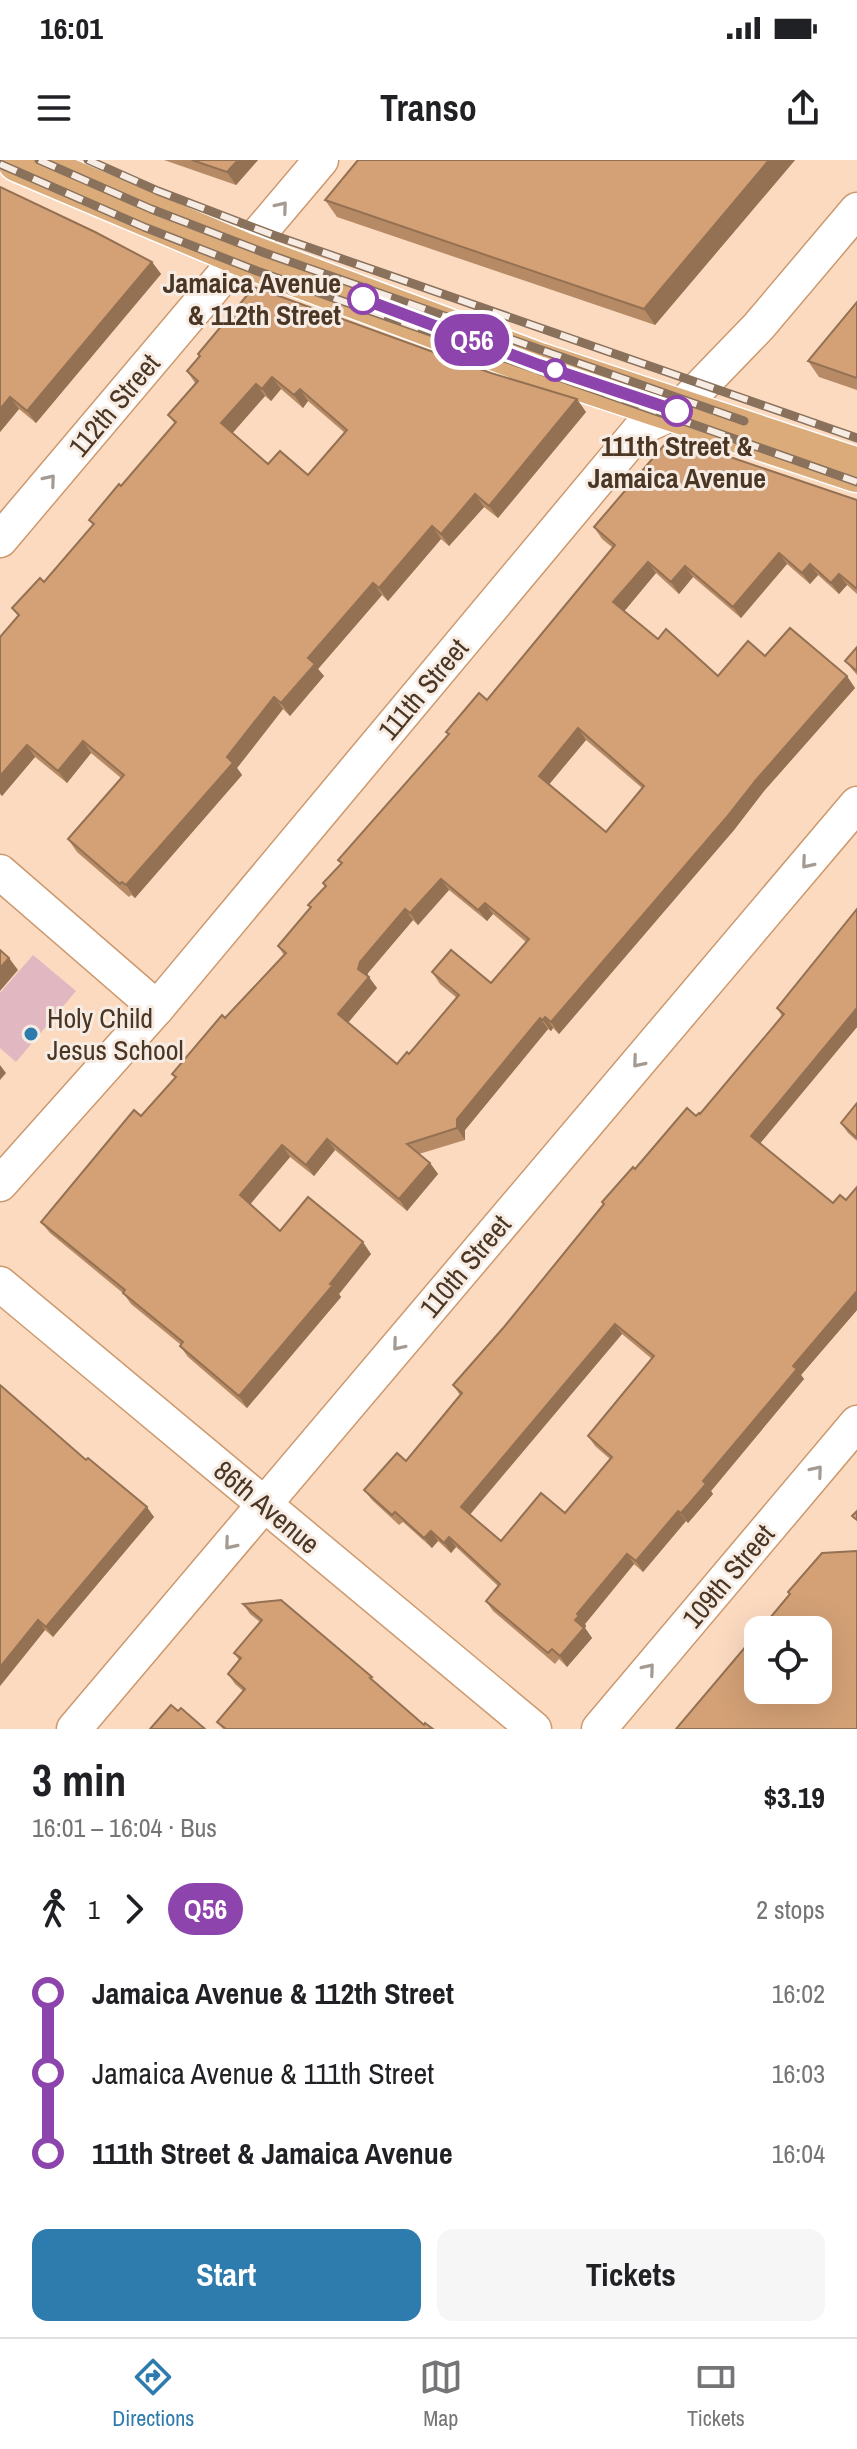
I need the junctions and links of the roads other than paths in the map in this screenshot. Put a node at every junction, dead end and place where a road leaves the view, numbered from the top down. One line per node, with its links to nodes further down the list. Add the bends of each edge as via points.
1 (19, 160): 4 (main road)
2 (321, 160): 4 (street, 112th Street, one-way to 2)
3 (857, 210): 5 (street, 111th Street, via 759,326)
4 (242, 254): 5 (main road); 7 (street, 112th Street, one-way to 4)
5 (677, 411): 6 (main road); 10 (street, 111th Street, via 642,427)
6 (857, 470)
7 (0, 540)
8 (857, 804): 14 (street, 110th Street, one-way to 14)
9 (0, 872): 10 (street)
10 (157, 1008): 11 (street, 111th Street)
11 (0, 1184)
12 (0, 1284): 14 (street, 86th Avenue)
13 (857, 1423): 17 (street, 109th Street, one-way to 13)
14 (263, 1504): 15 (street, 110th Street, one-way to 15); 16 (street, 86th Avenue)
15 (74, 1729)
16 (534, 1729)
17 (599, 1729)

